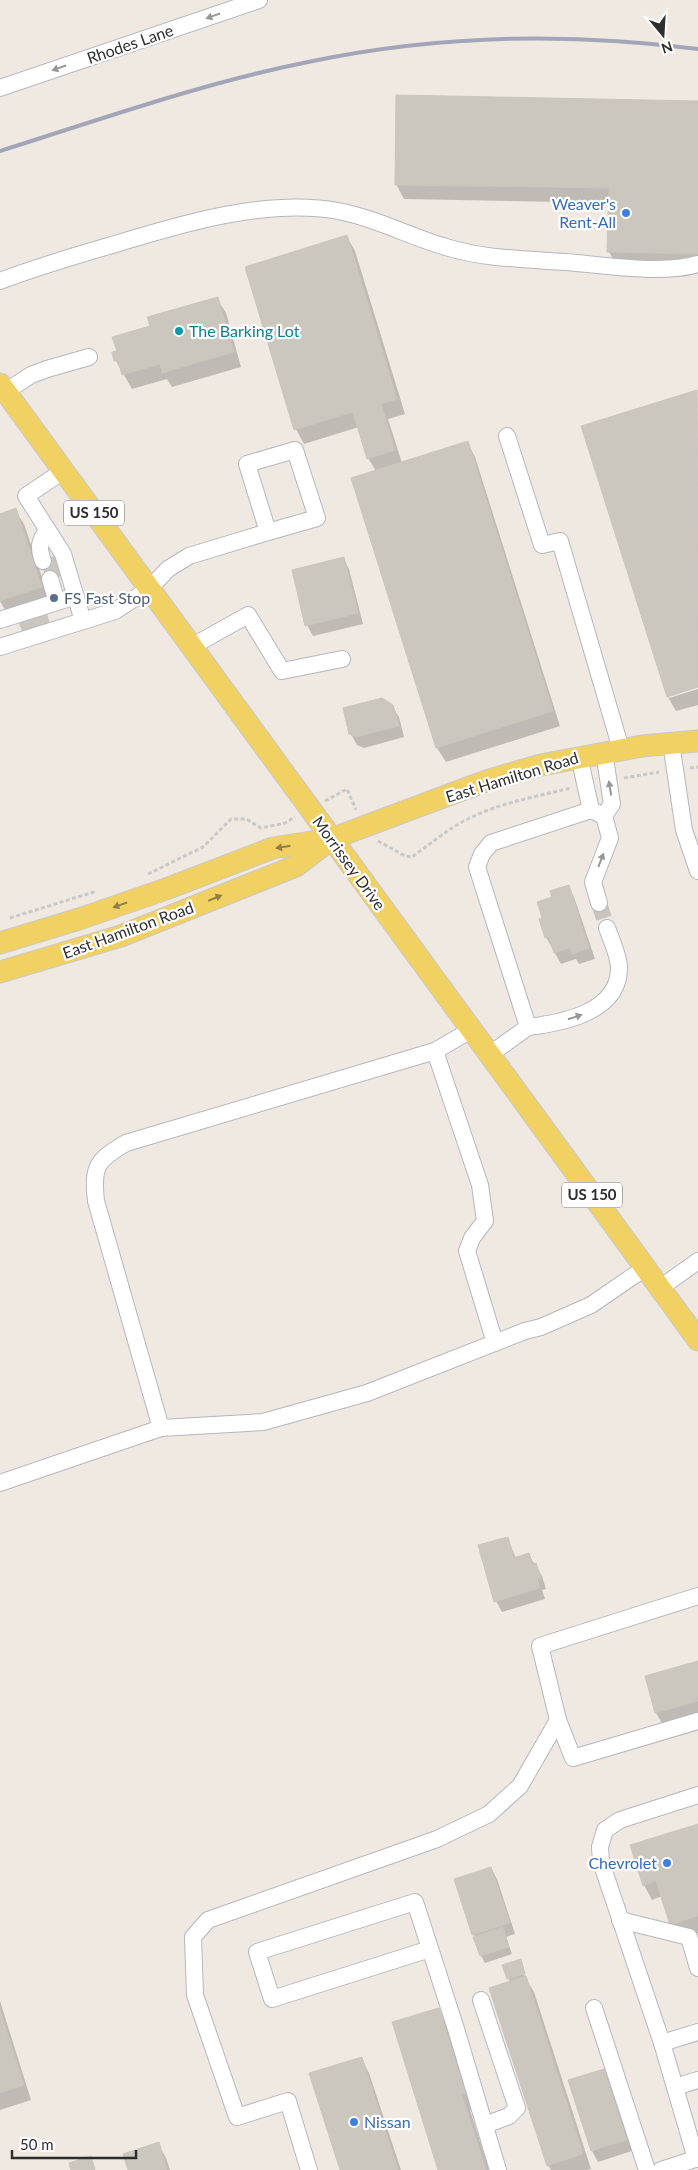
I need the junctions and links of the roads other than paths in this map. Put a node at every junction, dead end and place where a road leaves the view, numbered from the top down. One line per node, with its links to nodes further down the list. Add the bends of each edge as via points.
1 (259, 0): 2 (street, Rhodes Lane, one-way to 2)
2 (0, 88)
3 (698, 264): 4 (street, via 663,268 481,255 446,248 367,218 338,211 267,209 162,230 32,268)
4 (0, 281)
5 (89, 357): 6 (street, via 39,372)
6 (3, 388): 8 (main road, Morrissey Drive / US 150)
7 (507, 436): 23 (street, via 542,546 560,541)
8 (63, 471): 9 (street, via 26,496); 13 (main road, Morrissey Drive / US 150)
9 (48, 530): 11 (street, via 40,540); 14 (street, via 63,554)
10 (268, 532): 10 (street, via 317,518 295,450 247,464); 13 (street, via 189,556 168,569)
11 (43, 561)
12 (50, 579): 15 (street)
13 (149, 589): 17 (street, via 115,611); 19 (main road, Morrissey Drive / US 150)
14 (76, 596): 15 (street); 17 (street)
15 (57, 602): 16 (street)
16 (0, 621): 18 (street)
17 (83, 621): 18 (street)
18 (4, 646)
19 (191, 647): 20 (street, via 248,614 282,671); 26 (main road, Morrissey Drive / US 150)
20 (342, 659)
21 (698, 741): 22 (main road, East Hamilton Road)
22 (672, 743): 23 (main road, East Hamilton Road); 27 (street, via 684,830)
23 (612, 750): 24 (main road, East Hamilton Road); 25 (street, one-way to 23, via 612,804)
24 (579, 756): 25 (street); 26 (main road, East Hamilton Road, via 486,781)
25 (598, 813): 28 (street, one-way to 25, via 593,882 610,838); 32 (street, via 491,843 477,867)
26 (331, 839): 30 (main road, East Hamilton Road, one-way to 30, via 272,848 166,890); 31 (main road, East Hamilton Road, one-way to 26, via 121,936 277,874 296,866); 33 (main road, Morrissey Drive / US 150)
27 (698, 871)
28 (599, 903)
29 (607, 928): 32 (street, one-way to 29, via 554,1024 590,1013 613,991 619,968)
30 (0, 943)
31 (0, 972)
32 (528, 1027): 35 (street)
33 (471, 1030): 34 (street); 35 (main road, Morrissey Drive / US 150)
34 (435, 1051): 40 (street, via 480,1184 485,1221 467,1251); 41 (street, via 126,1143 103,1157 94,1185 96,1201)
35 (490, 1055): 37 (main road, Morrissey Drive / US 150)
36 (698, 1261): 38 (street)
37 (645, 1268): 38 (main road, Morrissey Drive / US 150); 40 (street, via 591,1305)
38 (660, 1288): 39 (main road, Morrissey Drive / US 150)
39 (698, 1340)
40 (495, 1343): 41 (street, via 367,1393 263,1422)
41 (161, 1428): 42 (street)
42 (0, 1483)
43 (698, 1596): 44 (street, via 540,1646)
44 (558, 1720): 45 (street, via 573,1758); 59 (street, via 520,1786 489,1814 437,1839 208,1920 193,1937 195,1995 237,2117 288,2101)
45 (698, 1722)
46 (698, 1795): 47 (street, via 620,1820 605,1830 600,1847 601,1862)
47 (620, 1920): 49 (street, via 689,1937); 53 (street)
48 (430, 1949): 48 (street, via 415,1902 257,1952 272,1999); 57 (street)
49 (698, 1968)
50 (481, 2000): 57 (street, via 516,2108 509,2116)
51 (594, 2008): 61 (street)
52 (698, 2032): 53 (street)
53 (662, 2043): 55 (street)
54 (698, 2080): 55 (street)
55 (675, 2087): 56 (street)
56 (692, 2119): 58 (street)
57 (485, 2125): 60 (street)
58 (697, 2159): 62 (street)
59 (309, 2170)
60 (498, 2170)
61 (647, 2170)
62 (661, 2170)

